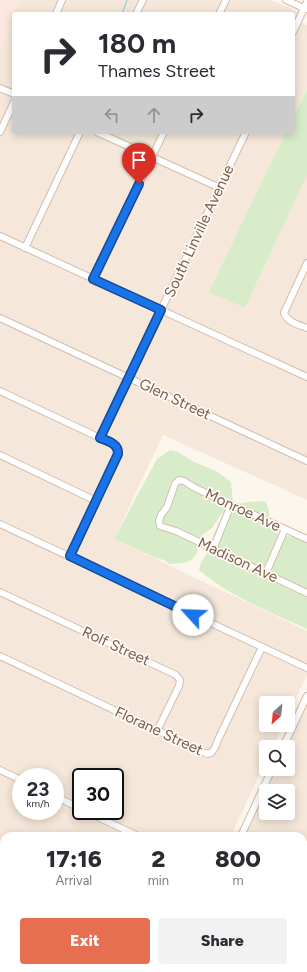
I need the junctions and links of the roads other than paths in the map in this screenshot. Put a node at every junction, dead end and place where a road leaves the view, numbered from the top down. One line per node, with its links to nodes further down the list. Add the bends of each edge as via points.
1 (62, 0): 6 (street)
2 (142, 0): 7 (street)
3 (226, 0): 8 (street)
4 (286, 0): 5 (street)
5 (306, 7): 9 (street)
6 (57, 12)
7 (137, 12)
8 (220, 12)
9 (295, 28)
10 (0, 88): 11 (street)
11 (12, 93)
12 (12, 106): 13 (street)
13 (0, 132)
14 (79, 134): 21 (street)
15 (101, 134): 18 (street)
16 (163, 134): 18 (street)
17 (245, 134): 19 (street, South Linville Avenue)
18 (152, 157): 19 (street); 23 (street)
19 (220, 188): 24 (street, South Linville Avenue)
20 (0, 236): 21 (street)
21 (25, 248): 23 (street)
22 (307, 263): 26 (street, via 284,311 290,321)
23 (93, 279): 24 (street)
24 (161, 310): 27 (street); 28 (street, South Linville Avenue)
25 (0, 318): 28 (street, Glen Street)
26 (307, 328)
27 (307, 377)
28 (129, 378): 30 (street, South Linville Avenue); 32 (street, Glen Street)
29 (0, 391): 30 (street)
30 (100, 438): 33 (street, via 115,445 118,452)
31 (0, 456): 33 (street)
32 (307, 460)
33 (96, 501): 40 (street)
34 (231, 505): 36 (street, Monroe Ave); 37 (street, Monroe Ave, via 184,480 179,480 159,520 160,526); 39 (street)
35 (0, 524): 40 (street)
36 (285, 529): 38 (street, Monroe Ave); 41 (street)
37 (168, 530): 39 (street, Madison Ave, via 176,531)
38 (307, 539)
39 (213, 549): 41 (street, Madison Ave)
40 (70, 556): 44 (street)
41 (266, 573): 43 (street, Madison Ave)
42 (0, 592): 48 (street, Rolf Street, via 176,675 180,680 179,686)
43 (307, 592)
44 (262, 647): 46 (street); 48 (street, Florane Street, via 211,753 204,753)
45 (0, 656): 48 (street, Florane Street)
46 (307, 668)
47 (307, 696): 49 (street)
48 (158, 730)
49 (286, 740)
50 (0, 770): 51 (street)
51 (12, 776)
52 (269, 776): 55 (street)
53 (104, 820): 54 (street)
54 (130, 832)
55 (243, 832)

